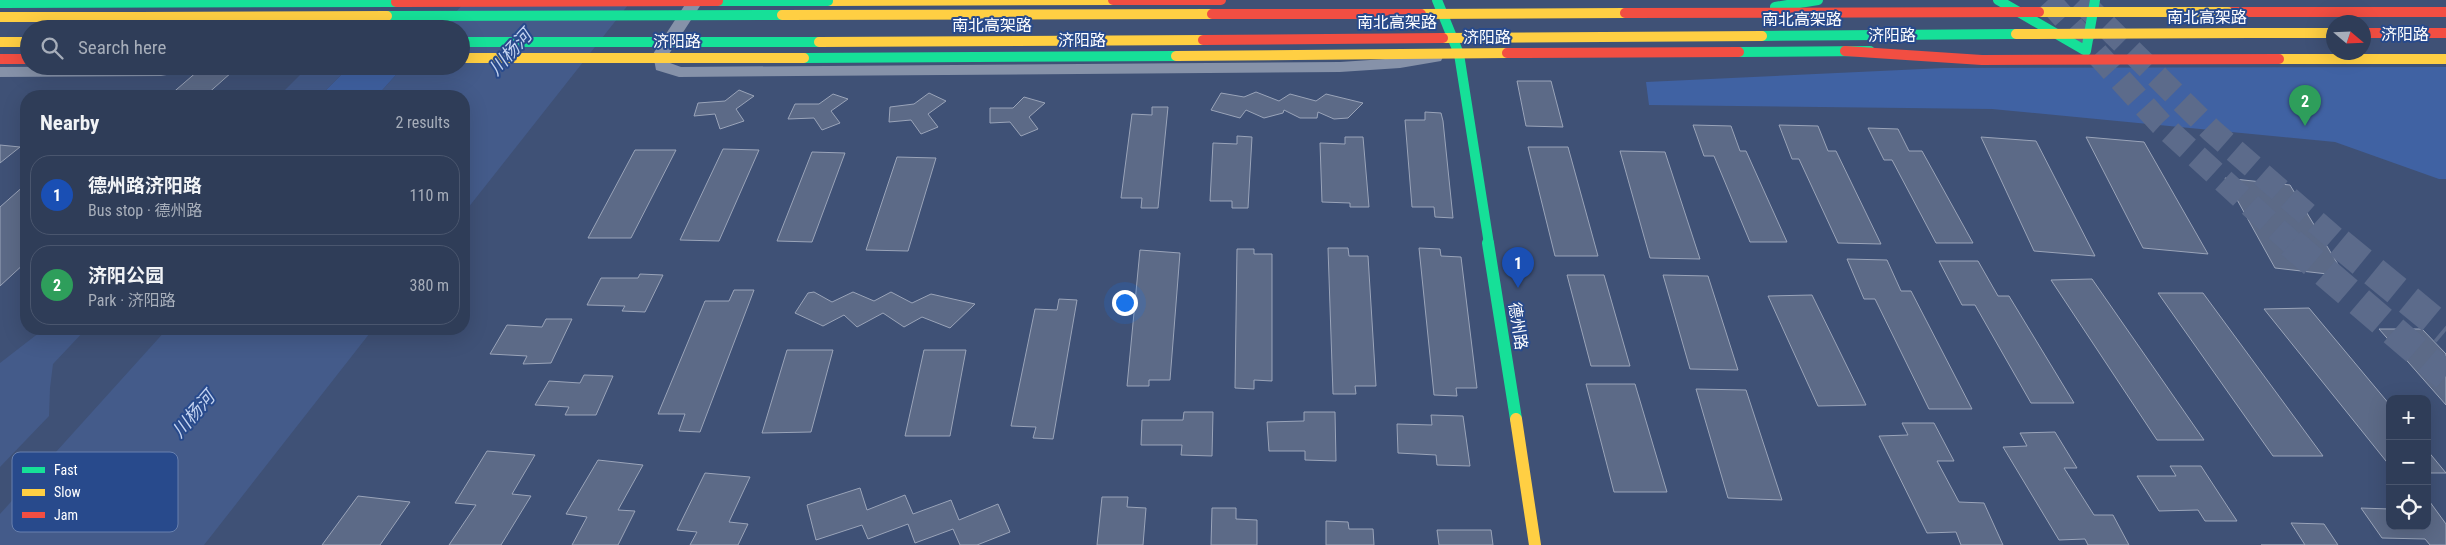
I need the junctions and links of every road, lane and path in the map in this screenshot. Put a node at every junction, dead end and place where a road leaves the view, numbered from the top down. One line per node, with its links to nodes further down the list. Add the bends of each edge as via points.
1 (264, 0): 13 (street)
2 (696, 0): 25 (street, via 662,54 662,66 679,72 1340,67)
3 (1221, 0): 9 (main road, bridge)
4 (1437, 0): 25 (main road, 德州路)
5 (1465, 0): 25 (main road, 德州路)
6 (1818, 0): 11 (main road, bridge)
7 (1998, 0): 24 (main road)
8 (2095, 0): 24 (main road)
9 (0, 3)
10 (2446, 12): 11 (main road, 南北高架路, bridge)
11 (1725, 14): 12 (main road, 南北高架路, bridge)
12 (0, 17)
13 (245, 20)
14 (2326, 33): 17 (main road, 南北高架路, bridge)
15 (2371, 33): 16 (main road)
16 (2446, 33)
17 (1734, 36): 20 (main road, 南北高架路, bridge); 29 (main road, bridge, via 1841,50 1982,60)
18 (0, 42): 19 (main road)
19 (20, 42)
20 (470, 42)
21 (2326, 50): 24 (main road, 济阳路)
22 (2371, 50): 23 (main road, 济阳路)
23 (2446, 50)
24 (2086, 51): 25 (main road, 济阳路)
25 (1459, 54): 26 (main road, 济阳路, bridge); 32 (main road, 德州路)
26 (470, 58)
27 (0, 59): 28 (main road)
28 (20, 59)
29 (2446, 59)
30 (0, 72): 31 (street)
31 (20, 72)
32 (1535, 545)

